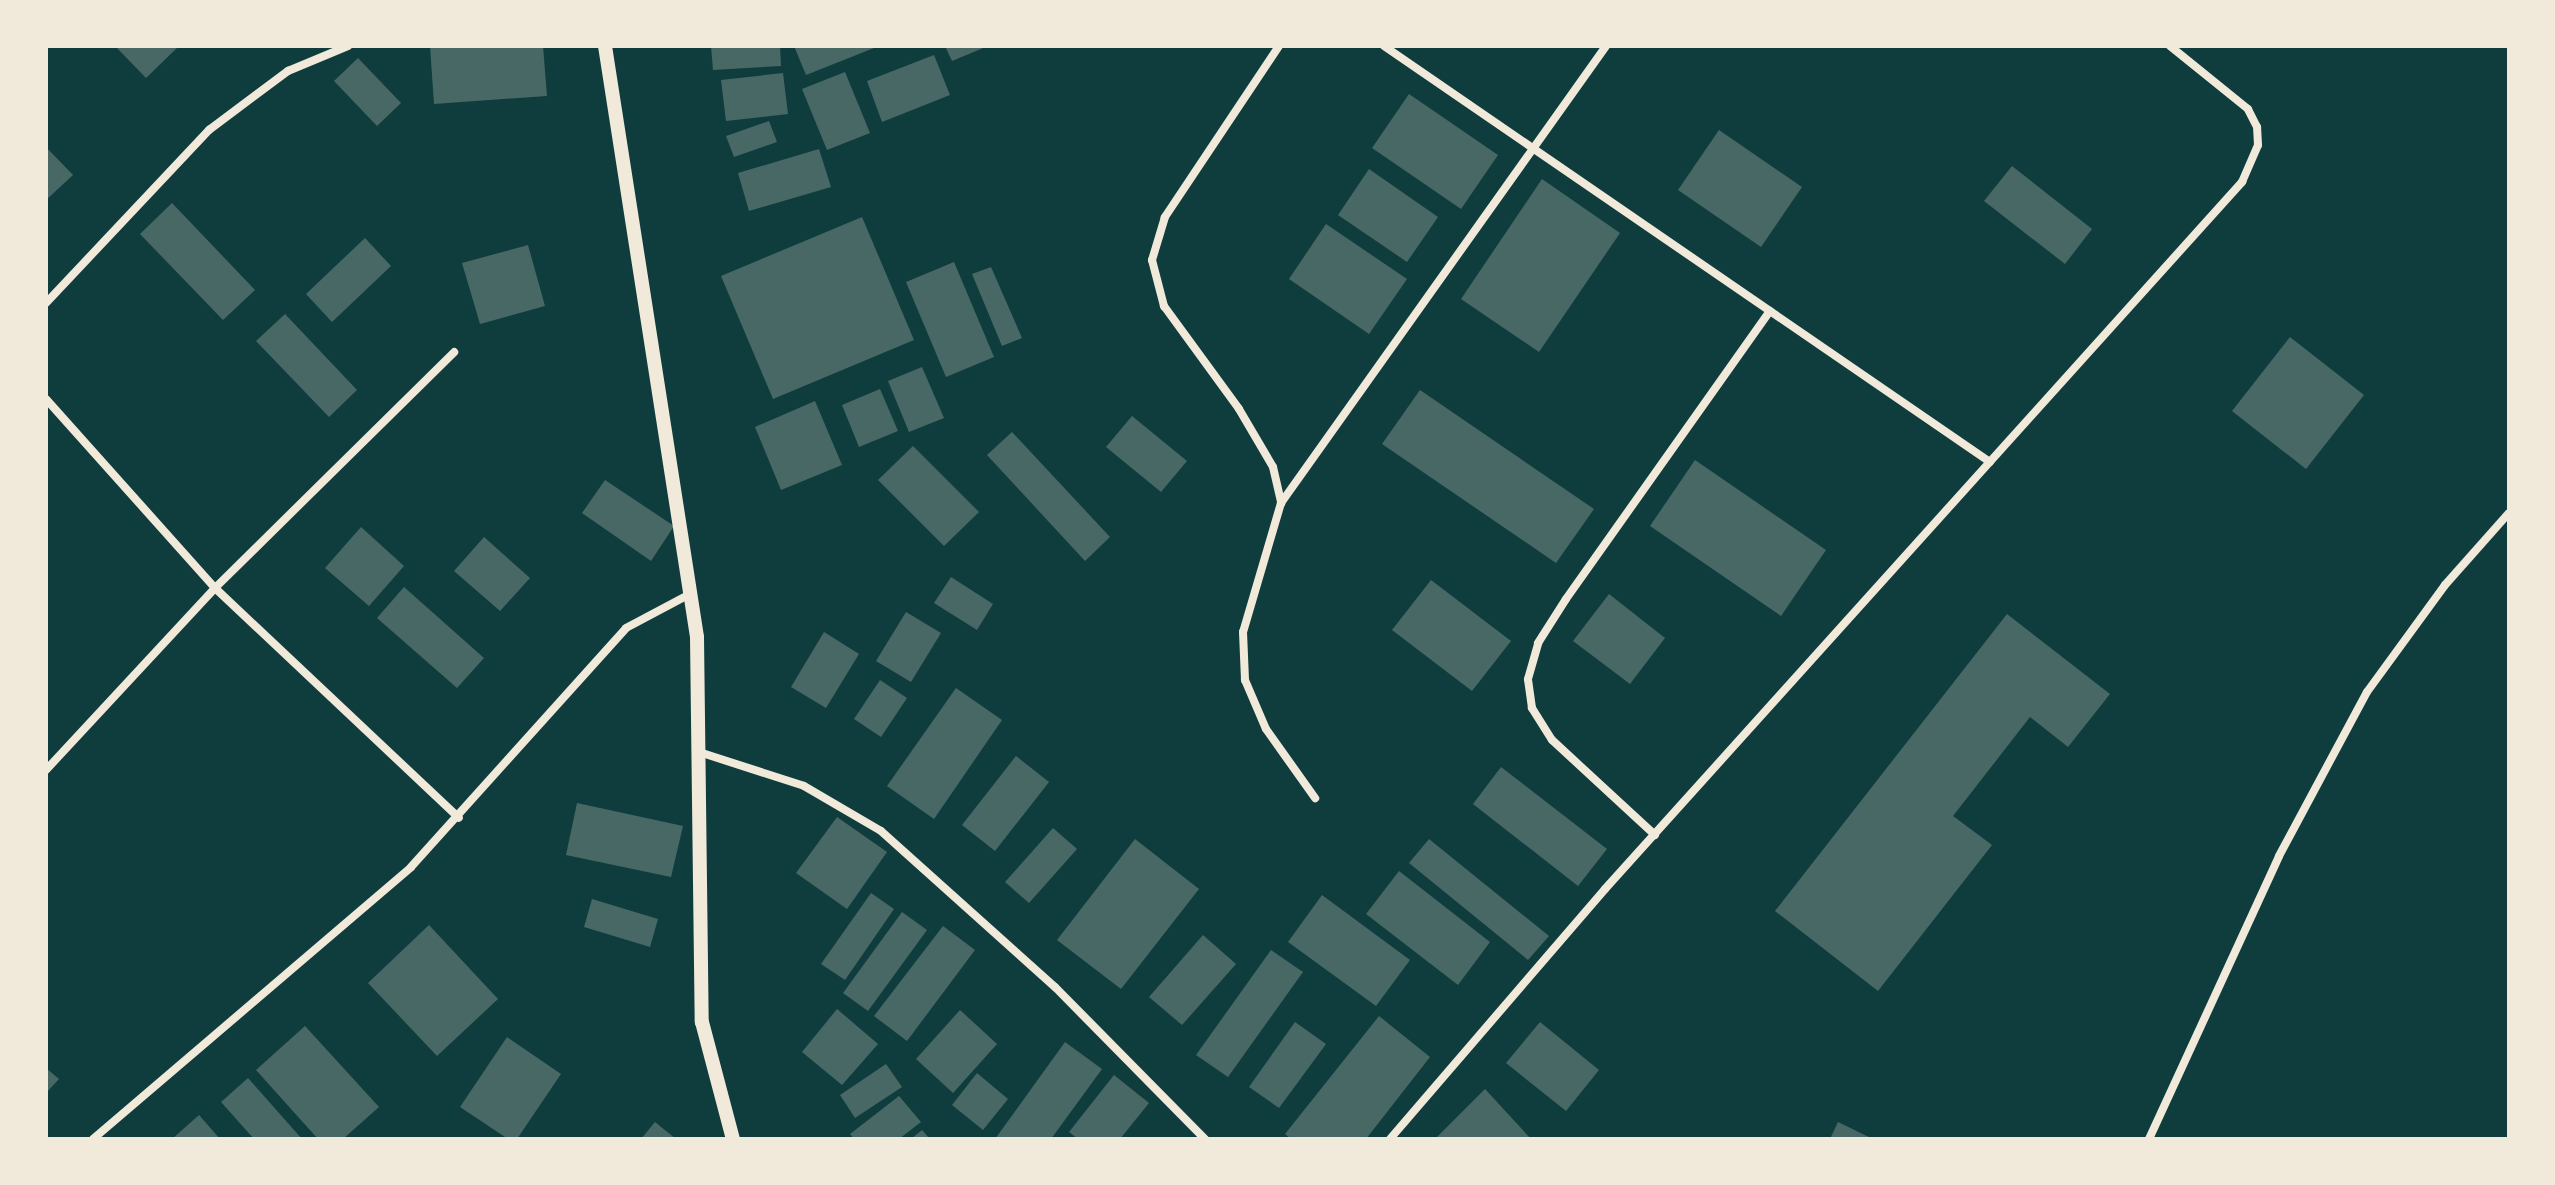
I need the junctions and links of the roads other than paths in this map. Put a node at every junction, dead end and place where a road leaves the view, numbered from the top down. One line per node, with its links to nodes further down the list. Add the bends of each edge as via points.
1 (348, 46): 8 (street, via 288,71 209,130)
2 (605, 46): 16 (street)
3 (1279, 46): 13 (street, via 1165,217 1152,260 1164,306 1266,455)
4 (1384, 46): 7 (street)
5 (1606, 46): 7 (street)
6 (2170, 46): 12 (street, via 2248,109 2257,127 2252,163 2242,182)
7 (1534, 149): 9 (street); 13 (street)
8 (46, 303)
9 (1770, 311): 12 (street); 21 (street, via 1566,599 1538,643 1528,679 1532,708 1552,740)
10 (454, 352): 15 (street)
11 (46, 399): 15 (street)
12 (1990, 462): 21 (street)
13 (1281, 503): 19 (street, via 1243,632 1245,680 1266,729)
14 (2509, 513): 26 (street, via 2445,585 2367,692 2279,856)
15 (215, 588): 18 (street); 20 (street)
16 (690, 594): 17 (street, via 697,637); 20 (street, via 626,628)
17 (699, 752): 23 (street, via 702,1022); 24 (street, via 804,786 881,831 1055,987)
18 (46, 770)
19 (1315, 798)
20 (459, 818): 22 (street, via 411,867)
21 (1655, 835): 25 (street)
22 (93, 1139)
23 (733, 1139)
24 (1205, 1139)
25 (1390, 1139)
26 (2149, 1139)

